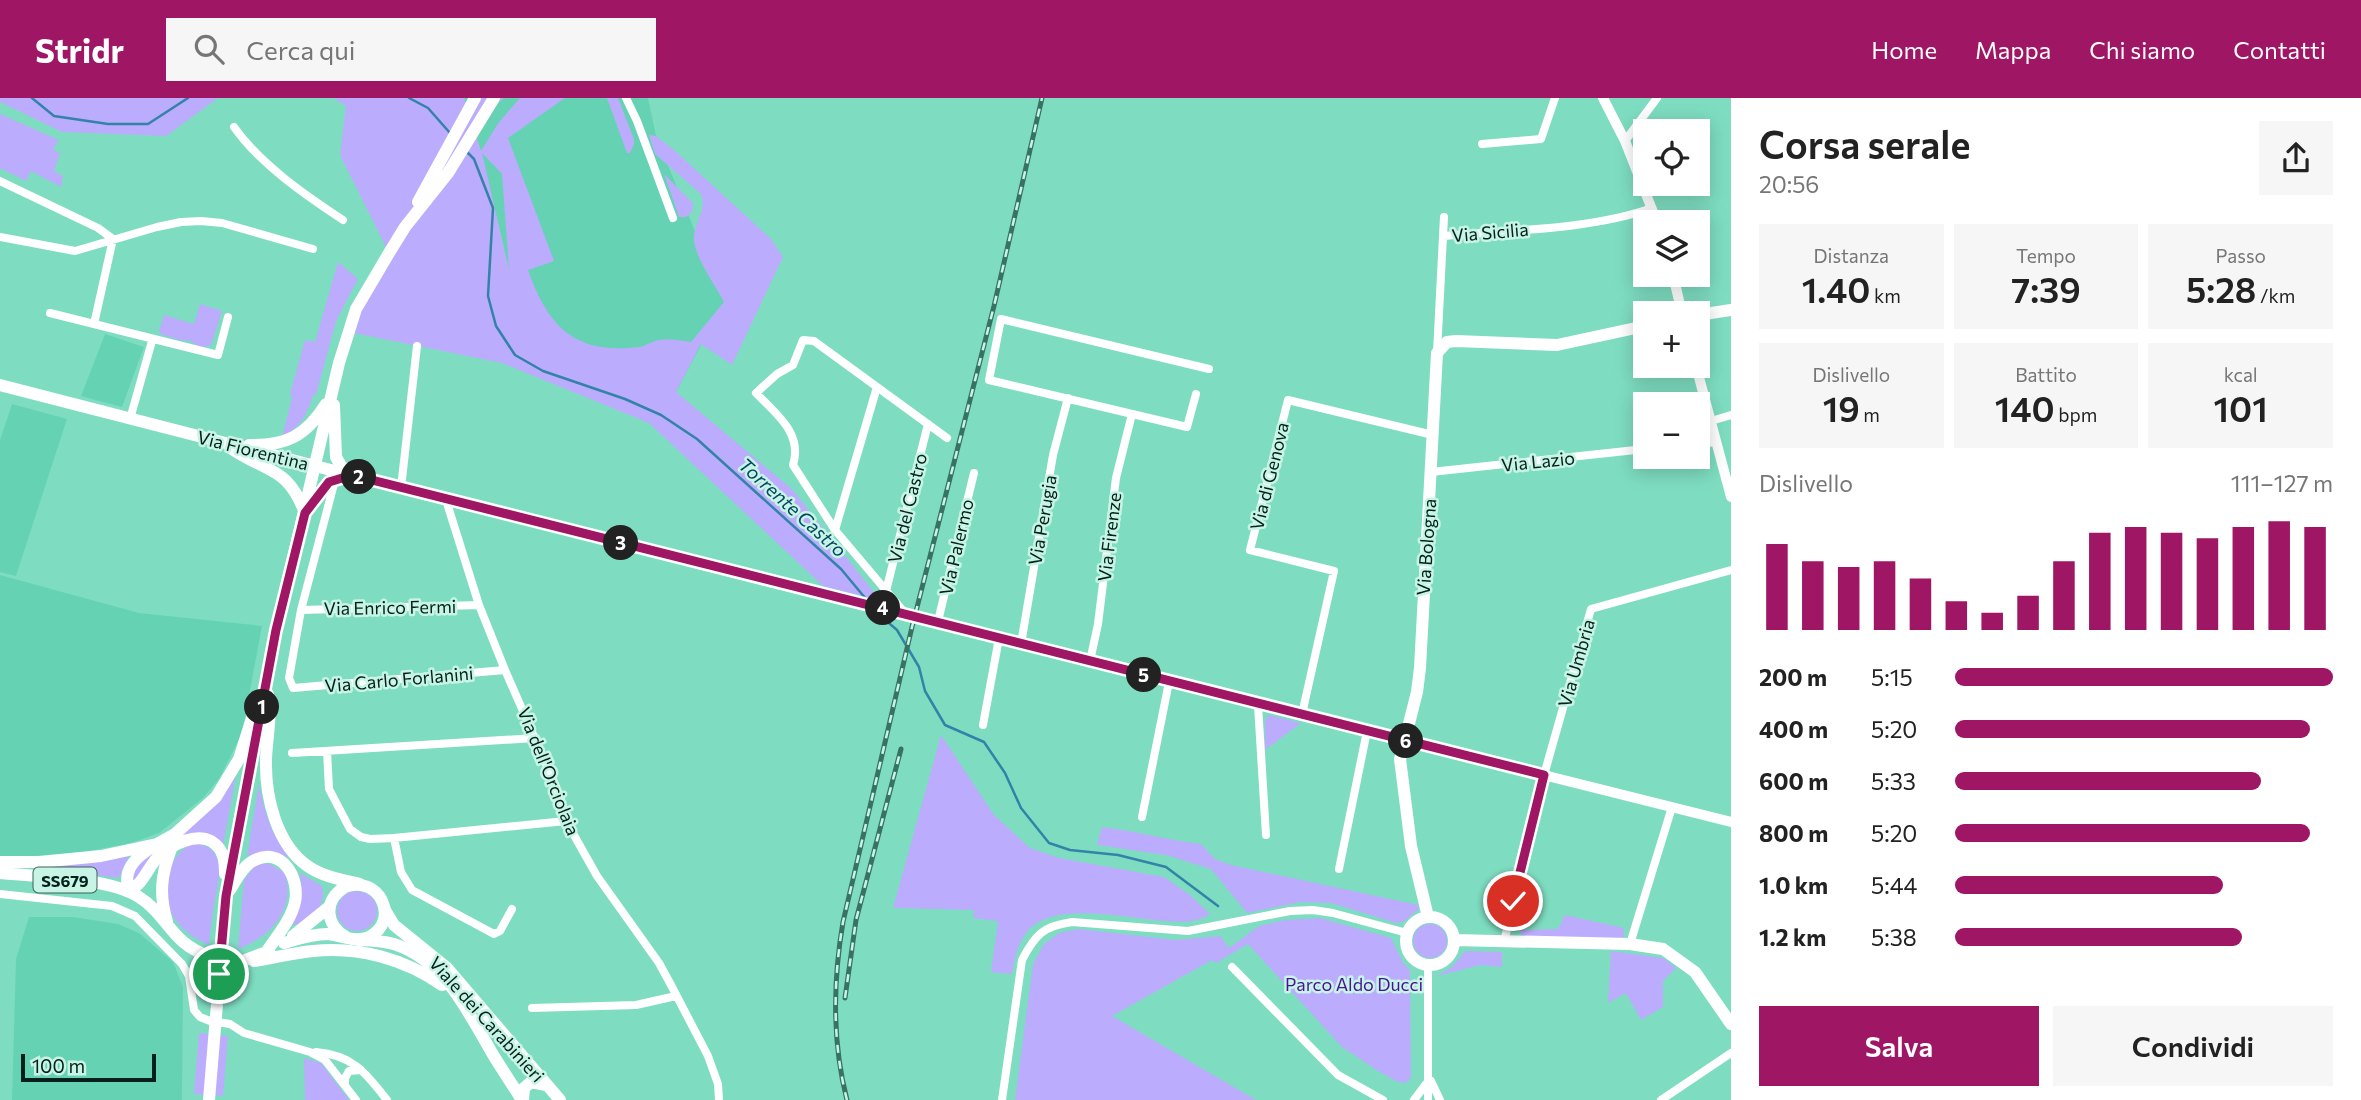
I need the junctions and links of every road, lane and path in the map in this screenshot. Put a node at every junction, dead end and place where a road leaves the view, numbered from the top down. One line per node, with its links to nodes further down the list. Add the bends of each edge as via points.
1 (494, 98): 9 (main road)
2 (504, 98): 9 (main road)
3 (626, 98): 10 (street)
4 (634, 98): 10 (street)
5 (1555, 98): 13 (street, via 1541,139)
6 (1603, 98): 12 (street)
7 (1657, 98): 12 (street)
8 (472, 102): 14 (main road)
9 (484, 114): 14 (main road)
10 (637, 121): 18 (street)
11 (234, 127): 19 (street, via 246,144 296,189)
12 (1625, 141): 16 (street)
13 (1482, 144)
14 (442, 169): 36 (main road, via 356,309)
15 (0, 181): 22 (street)
16 (1652, 208): 20 (street, Via Sicilia, via 1588,222)
17 (1444, 217): 20 (street)
18 (673, 218)
19 (343, 220)
20 (1443, 236): 32 (street, Via Sicilia)
21 (0, 237): 22 (street, via 75,251)
22 (113, 239): 23 (street, via 201,221); 28 (street)
23 (313, 248)
24 (1731, 310): 26 (main road)
25 (50, 313): 28 (street)
26 (1710, 313)
27 (228, 317): 30 (street, via 218,355)
28 (94, 324): 30 (street)
29 (1633, 329): 32 (main road, via 1557,345 1447,342)
30 (152, 341): 41 (street)
31 (417, 346): 55 (street)
32 (1437, 353): 44 (main road, Via Bologna)
33 (1209, 369): 38 (street, via 1002,320 989,380)
34 (0, 385): 41 (main road, Via Fiorentina)
35 (877, 387): 43 (street, Via del Castro); 59 (street); 59 (street, Via del Castro, via 814,341 803,340 793,365 757,393 788,426 794,438 793,465)
36 (333, 391): 48 (main road, via 319,415 289,440); 50 (main road); 53 (main road, via 336,457)
37 (1196, 394): 39 (street, via 1188,427)
38 (1068, 398): 39 (street); 67 (street, Via Perugia, via 1053,454)
39 (1132, 414): 68 (street, Via Firenze, via 1116,478)
40 (1731, 415): 42 (street)
41 (130, 419): 48 (main road, Via Fiorentina)
42 (1710, 421): 46 (street)
43 (928, 424): 45 (street, Via del Castro); 61 (street, Via del Castro)
44 (1433, 435): 51 (main road, Via Bologna); 73 (street, Via di Genova, via 1288,400 1250,550 1334,571)
45 (947, 438)
46 (1716, 442): 47 (street); 56 (street)
47 (1710, 443)
48 (225, 444): 50 (main road, Via Fiorentina); 58 (main road, via 284,477 293,485)
49 (1633, 450): 51 (street, Via Lazio)
50 (315, 466): 53 (main road, Via Fiorentina); 58 (main road)
51 (1431, 472): 77 (main road, Via Bologna, via 1420,668)
52 (974, 473): 65 (street, Via Palermo)
53 (352, 475): 54 (main road); 55 (main road, Via Fiorentina)
54 (333, 483): 58 (main road, via 321,490); 63 (street)
55 (401, 488): 57 (main road, Via Fiorentina)
56 (1731, 497)
57 (446, 499): 62 (street, Via dell'Orciolaia); 64 (main road, Via Fiorentina)
58 (305, 513): 71 (main road)
59 (835, 530): 61 (street, Via del Castro)
60 (1731, 570): 80 (street, Via Umbria, via 1591,609)
61 (886, 591): 64 (street, Via del Castro)
62 (479, 605): 63 (street, Via Enrico Fermi); 69 (street, Via dell'Orciolaia)
63 (301, 610): 69 (street, Via Carlo Forlanini, via 289,678 293,688)
64 (905, 613): 65 (main road, Via Fiorentina)
65 (938, 621): 66 (main road, Via Fiorentina)
66 (999, 638): 67 (main road, Via Fiorentina); 74 (street)
67 (1021, 643): 68 (main road, Via Fiorentina)
68 (1090, 661): 70 (main road, Via Fiorentina)
69 (505, 670): 76 (street, Via dell'Orciolaia)
70 (1170, 682): 72 (main road, Via Fiorentina); 82 (street)
71 (267, 684): 87 (main road, via 254,706 239,759 216,797); 93 (main road, via 271,710 266,783 277,824 295,855 311,869); 96 (main road)
72 (1258, 705): 73 (main road, Via Fiorentina); 85 (street)
73 (1302, 714): 75 (main road, Via Fiorentina)
74 (983, 725)
75 (1367, 731): 77 (main road, Via Fiorentina); 91 (street)
76 (536, 738): 78 (street); 83 (street, Via dell'Orciolaia)
77 (1404, 740): 80 (street); 100 (main road, Via Bologna, via 1400,759 1411,846)
78 (327, 751): 79 (street); 86 (street, via 329,789 350,829 370,839)
79 (292, 753)
80 (1544, 775): 81 (street); 105 (street)
81 (1672, 807): 84 (street); 107 (street)
82 (1142, 817)
83 (566, 821): 86 (street); 112 (street, Via dell'Orciolaia)
84 (1731, 822)
85 (1266, 835)
86 (394, 838): 98 (street, via 401,872 412,890 495,934)
87 (157, 844): 90 (main road, via 101,856); 94 (main road, via 131,865)
88 (171, 849): 94 (main road, via 162,853); 96 (main road, via 193,838 217,845 225,860); 101 (main road, via 161,885)
89 (283, 861): 96 (main road, via 254,860); 97 (main road, via 324,884); 108 (main road, via 295,881 294,905)
90 (0, 862)
91 (1339, 869)
92 (0, 873): 94 (main road, SS679)
93 (360, 884): 97 (main road, via 339,890); 99 (main road, via 376,892)
94 (130, 891): 101 (main road, SS679)
95 (0, 894): 116 (street, via 112,906 135,916 182,964 189,976 194,1010 209,1021)
96 (226, 896): 122 (main road)
97 (330, 906): 103 (main road, via 332,925); 106 (main road)
98 (512, 909)
99 (385, 910): 103 (main road, via 379,929 368,937); 121 (main road, Viale dei Carabinieri, via 394,925 447,968)
100 (1428, 917): 102 (main road, via 1415,922); 104 (main road, via 1449,926)
101 (168, 925): 109 (main road, SS679, via 184,945)
102 (1407, 933): 110 (main road, via 1410,954); 128 (street, via 1313,910 1188,931 1057,924 1041,931 1022,960)
103 (351, 938): 106 (main road, Viale dei Carabinieri, via 311,935); 113 (main road, Viale dei Carabinieri, via 388,942 415,954)
104 (1454, 940): 105 (main road); 110 (main road, via 1443,960)
105 (1504, 942): 107 (main road)
106 (284, 943): 108 (main road)
107 (1630, 944): 115 (main road, via 1663,949 1683,962)
108 (265, 954): 113 (main road, Viale dei Carabinieri, via 240,962 315,951 377,956 433,978)
109 (209, 956)
110 (1428, 964): 119 (street)
111 (1232, 967): 129 (street, via 1338,1075)
112 (676, 996): 114 (street, via 636,1005); 127 (street, Via dell'Orciolaia, via 708,1056 719,1084)
113 (465, 1005): 125 (main road, Viale dei Carabinieri)
114 (532, 1008)
115 (1731, 1024)
116 (310, 1052): 118 (street, via 354,1062); 120 (street, via 325,1060)
117 (1731, 1053): 133 (street)
118 (364, 1070): 120 (street, via 349,1071); 124 (street)
119 (1429, 1075): 130 (street); 131 (street); 132 (street)
120 (345, 1084): 123 (street)
121 (546, 1084): 125 (main road, via 531,1082 524,1088); 126 (main road, Viale dei Carabinieri)
122 (209, 1100)
123 (356, 1100)
124 (387, 1100)
125 (523, 1100)
126 (561, 1100)
127 (719, 1100)
128 (1002, 1100)
129 (1383, 1100)
130 (1414, 1100)
131 (1428, 1100)
132 (1440, 1100)
133 (1661, 1100)

